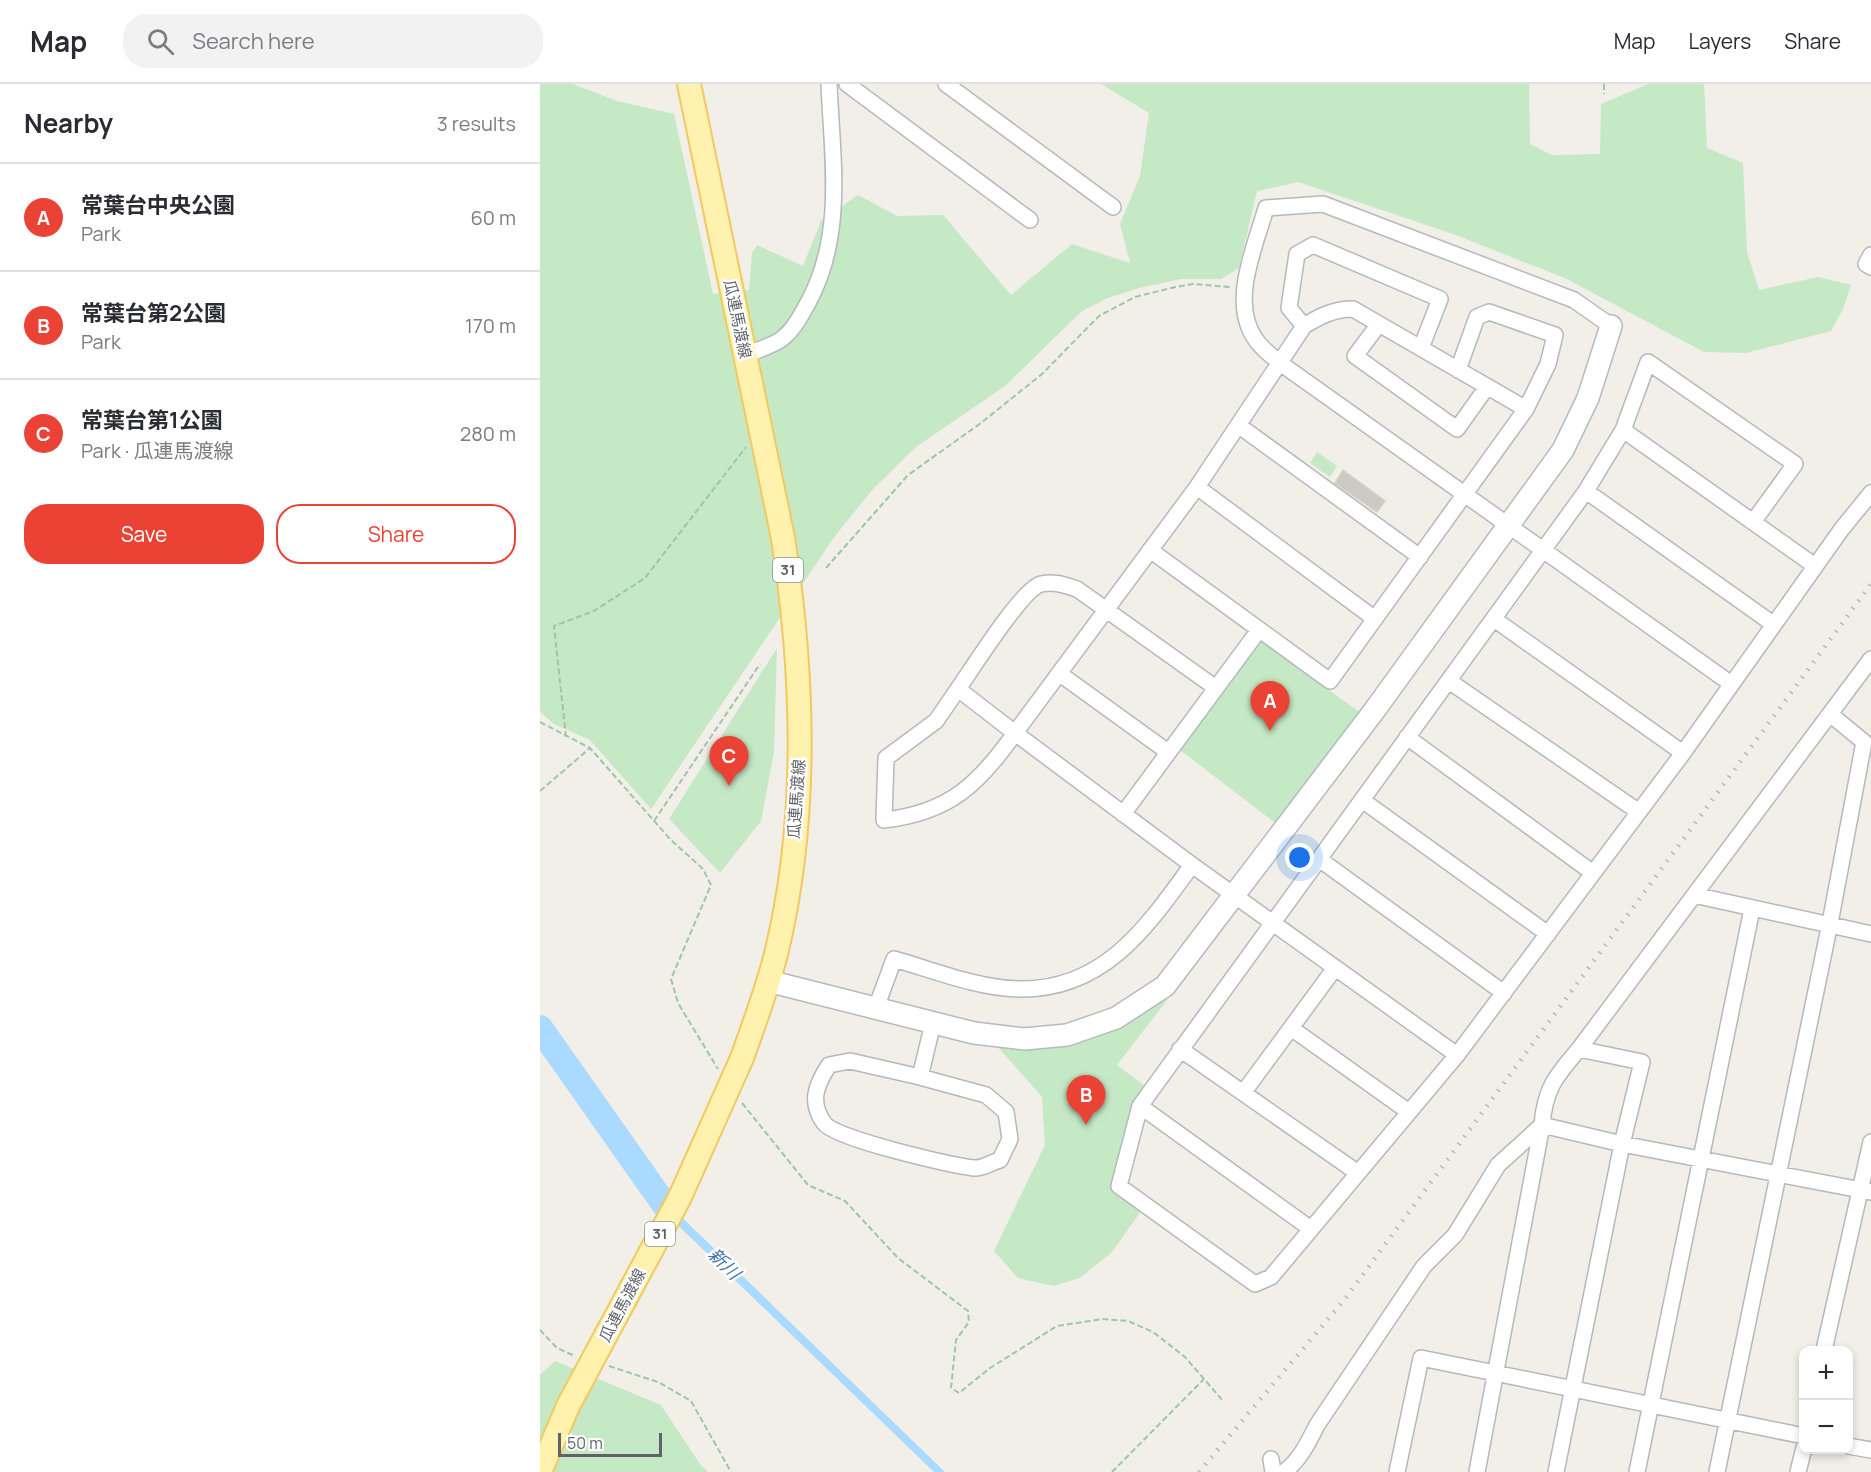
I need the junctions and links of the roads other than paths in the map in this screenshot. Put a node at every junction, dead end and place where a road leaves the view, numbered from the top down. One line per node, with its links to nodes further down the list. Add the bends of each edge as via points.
1 (689, 84): 13 (main road, 瓜連馬渡線 / 31)
2 (829, 84): 13 (street, via 834,207 829,250 797,323 781,340)
3 (847, 84): 6 (street)
4 (946, 84): 5 (street)
5 (1113, 207)
6 (1030, 220)
7 (1871, 255): 8 (street, via 1866,264)
8 (1871, 267)
9 (1378, 324): 11 (street, via 1353,309 1340,309); 12 (street); 16 (street, via 1355,356 1457,429)
10 (1611, 326): 14 (street, via 1574,300 1323,204 1266,208 1244,288 1247,318 1256,340); 25 (street, via 1588,398 1563,450)
11 (1304, 327): 12 (street, via 1289,309 1297,254 1313,245 1440,299); 14 (street)
12 (1421, 348): 15 (street)
13 (745, 356): 60 (main road, 瓜連馬渡線 / 31, via 793,601 799,671 800,729 788,897)
14 (1280, 363): 18 (street); 23 (street)
15 (1458, 370): 16 (street); 17 (street, via 1477,317 1489,312 1555,335 1548,364)
16 (1487, 387): 17 (street)
17 (1526, 409): 23 (street)
18 (1238, 425): 20 (street); 28 (street)
19 (1623, 430): 21 (street); 24 (street); 24 (street, via 1648,362 1795,464)
20 (1197, 487): 26 (street); 31 (street)
21 (1586, 491): 27 (street); 33 (street)
22 (1871, 493): 29 (street)
23 (1465, 495): 25 (street); 28 (street)
24 (1753, 522): 29 (street)
25 (1508, 526): 27 (street); 53 (street)
26 (1150, 550): 30 (street); 34 (street)
27 (1542, 552): 32 (street); 38 (street)
28 (1420, 557): 31 (street)
29 (1815, 566): 33 (street)
30 (1106, 610): 36 (street); 39 (street); 40 (street, via 1077,589 1057,582 1039,585 1023,597)
31 (1375, 619): 34 (street, via 1330,681)
32 (1494, 619): 37 (street); 45 (street)
33 (1773, 624): 38 (street)
34 (1259, 630): 39 (street)
35 (1871, 659): 41 (street)
36 (1059, 674): 42 (street); 44 (street)
37 (1449, 681): 43 (street); 47 (street)
38 (1730, 683): 45 (street)
39 (1216, 688): 44 (street)
40 (958, 689): 42 (street); 42 (street, via 936,722 886,758 884,820 903,818 949,802 989,770)
41 (1830, 714): 52 (street); 55 (street, via 1864,742)
42 (1015, 733): 48 (street)
43 (1407, 737): 46 (street); 51 (street)
44 (1168, 752): 48 (street)
45 (1683, 753): 47 (street)
46 (1362, 800): 49 (street); 57 (street)
47 (1639, 812): 51 (street)
48 (1123, 814): 50 (street)
49 (1319, 859): 56 (street); 61 (street)
50 (1192, 865): 53 (street); 62 (street, via 1146,928 1108,963 1084,974 1049,986 1018,989 894,959)
51 (1593, 873): 57 (street)
52 (1694, 895): 54 (street); 66 (street)
53 (1234, 896): 56 (street); 63 (street, via 1165,986 1116,1018 1067,1035 1024,1039)
54 (1752, 909): 55 (street); 75 (street)
55 (1830, 923): 58 (street); 77 (street)
56 (1272, 924): 59 (street); 65 (street)
57 (1548, 934): 61 (street)
58 (1871, 934)
59 (1335, 968): 64 (street); 67 (street)
60 (768, 981): 62 (street); 89 (main road, 瓜連馬渡線 / 31, bridge, via 742,1058 688,1180 568,1406)
61 (1504, 993): 67 (street)
62 (876, 1008): 63 (street)
63 (933, 1023): 68 (street)
64 (1291, 1028): 69 (street); 71 (street)
65 (1180, 1049): 69 (street); 70 (street)
66 (1579, 1049): 72 (street, via 1553,1080 1544,1100); 74 (street, via 1642,1062)
67 (1457, 1055): 71 (street)
68 (920, 1077): 68 (street, via 850,1061 829,1065 818,1082 814,1102 825,1125 847,1138 976,1168 1000,1160 1010,1139 1006,1112 986,1095)
69 (1243, 1093): 76 (street)
70 (1140, 1106): 79 (street); 79 (street, via 1119,1186 1255,1284 1271,1277)
71 (1409, 1112): 76 (street)
72 (1542, 1125): 74 (street); 81 (street); 90 (street, via 1498,1165 1455,1234 1424,1266 1317,1425 1307,1446)
73 (1871, 1142): 78 (street)
74 (1622, 1144): 75 (street); 82 (street)
75 (1700, 1159): 77 (street); 83 (street)
76 (1358, 1173): 79 (street)
77 (1778, 1173): 78 (street); 84 (street)
78 (1865, 1191): 80 (street)
79 (1311, 1229)
80 (1825, 1346)
81 (1497, 1374): 82 (street); 91 (street, via 1421,1358); 92 (street)
82 (1573, 1390): 83 (street); 93 (street)
83 (1650, 1406): 84 (street); 94 (street)
84 (1728, 1421): 85 (street); 95 (street)
85 (1799, 1435)
86 (1853, 1447): 87 (street)
87 (1871, 1450)
88 (1802, 1454): 96 (street)
89 (540, 1472)
90 (1284, 1472)
91 (1397, 1472)
92 (1477, 1472)
93 (1556, 1472)
94 (1636, 1472)
95 (1717, 1472)
96 (1798, 1472)

